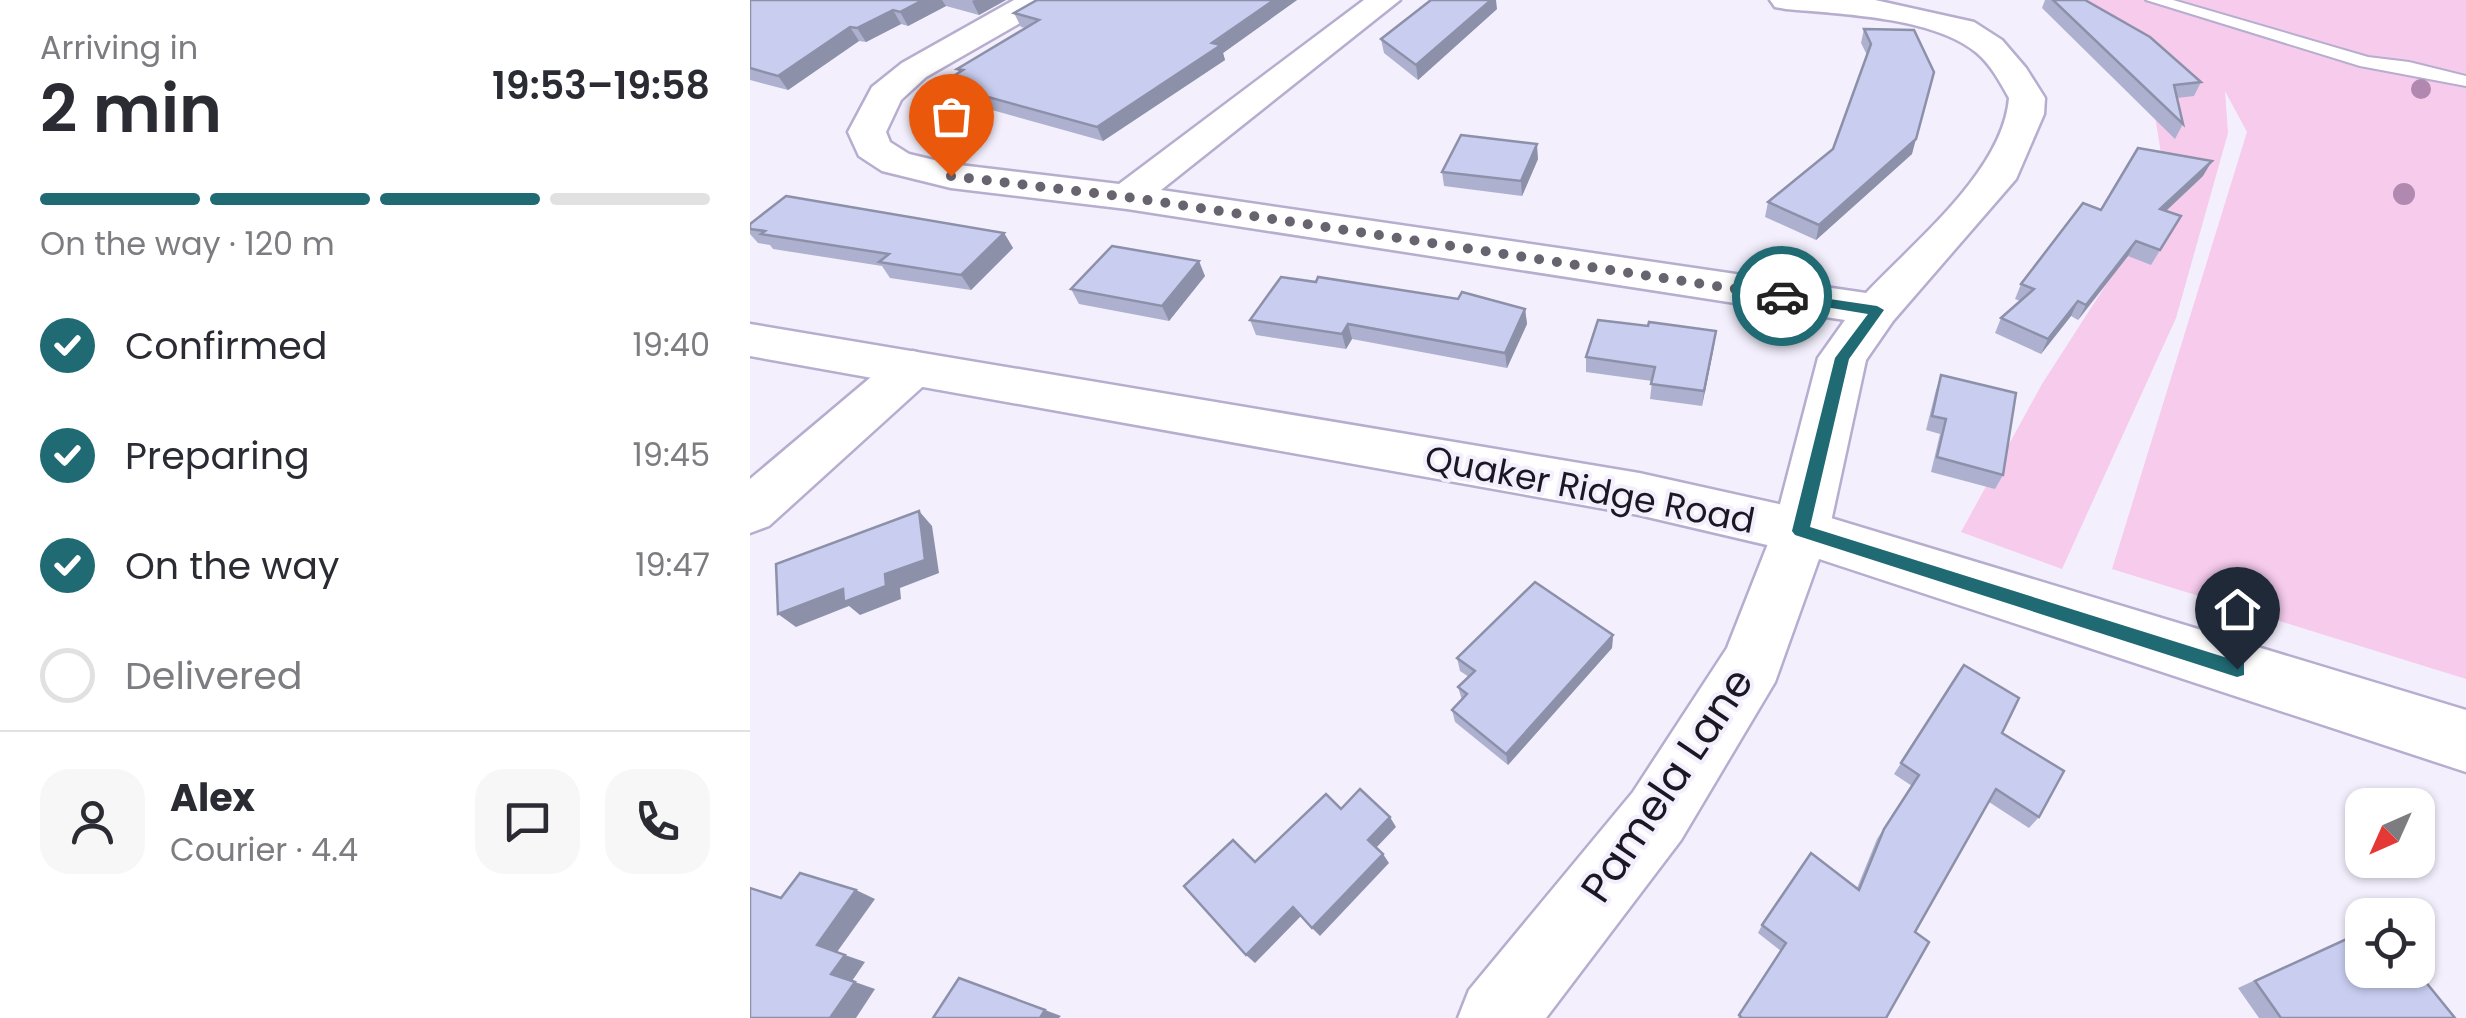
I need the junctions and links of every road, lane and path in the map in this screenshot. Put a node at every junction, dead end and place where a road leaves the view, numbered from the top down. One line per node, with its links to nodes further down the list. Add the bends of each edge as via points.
1 (1037, 0): 6 (street, via 914,70 885,94 866,132 874,148 896,163)
2 (1384, 0): 6 (street)
3 (1786, 0): 7 (street, Pamela Lane, via 1858,6 1962,29 1990,47 2027,98 2002,171)
4 (2154, 0): 5 (lane, via 2366,62)
5 (2466, 81)
6 (1127, 197): 7 (street)
7 (1877, 310): 11 (street, Pamela Lane, via 1842,358)
8 (750, 340): 9 (street, Quaker Ridge Road)
9 (913, 368): 10 (street); 11 (street, Quaker Ridge Road, via 1639,494)
10 (750, 511)
11 (1801, 531): 12 (street, Quaker Ridge Road); 13 (street, Pamela Lane, via 1753,662 1705,739 1656,816)
12 (2466, 741)
13 (1497, 1018)

